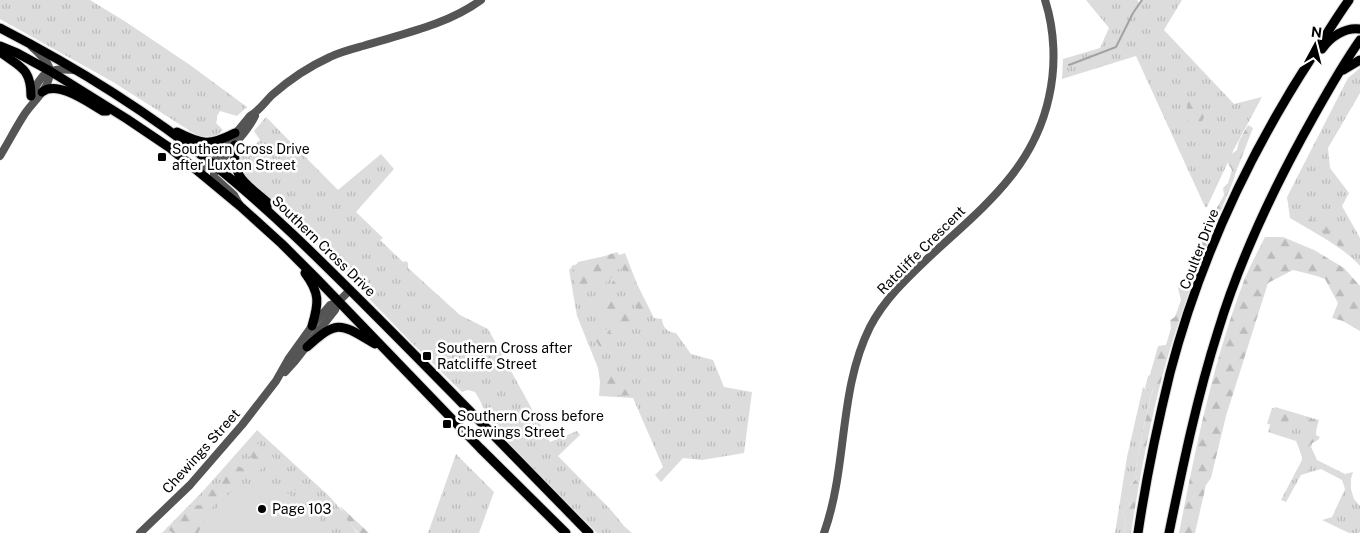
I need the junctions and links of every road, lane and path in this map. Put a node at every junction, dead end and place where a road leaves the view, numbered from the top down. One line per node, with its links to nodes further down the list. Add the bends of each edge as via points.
1 (481, 0): 20 (street, via 447,19 330,56 304,70 270,97)
2 (1045, 0): 36 (street, Ratcliffe Crescent, via 1052,38 1053,73 1048,103 1036,139 1019,168 999,192 899,286 871,326 854,368 834,498)
3 (1349, 0): 14 (main road, Coulter Drive)
4 (0, 28): 7 (main road, Southern Cross Drive)
5 (1360, 29): 14 (main road, via 1339,33 1326,42 1303,79)
6 (1360, 40): 13 (main road)
7 (28, 42): 11 (main road, Southern Cross Drive); 12 (street, via 47,62)
8 (0, 46): 12 (main road, Southern Cross Drive)
9 (0, 52): 16 (main road, via 25,71 31,84)
10 (1360, 60): 13 (main road)
11 (76, 70): 12 (street, via 56,69); 17 (main road, Southern Cross Drive)
12 (50, 72): 15 (street); 16 (street, via 41,77); 18 (main road, Southern Cross Drive)
13 (1338, 73): 38 (main road, via 1288,161 1229,298 1196,406)
14 (1293, 86): 37 (main road, Coulter Drive, via 1232,202 1189,312 1156,431)
15 (42, 92): 18 (main road, via 50,88 65,90 103,111); 19 (street)
16 (30, 96): 19 (street)
17 (142, 112): 20 (main road, via 203,143); 23 (main road, Southern Cross Drive)
18 (117, 113): 22 (main road, Southern Cross Drive)
19 (25, 114): 21 (street)
20 (240, 134): 23 (street, via 217,156); 23 (street, via 223,160); 25 (main road, via 234,156 235,166 243,181 267,202)
21 (0, 156)
22 (186, 162): 23 (street, via 198,167); 24 (main road, Southern Cross Drive)
23 (214, 165): 24 (street, via 214,177 234,195); 25 (main road, Southern Cross Drive)
24 (240, 206): 26 (main road, Southern Cross Drive)
25 (267, 210): 27 (main road, Southern Cross Drive)
26 (282, 244): 28 (main road, Southern Cross Drive); 29 (main road, via 315,290 318,308)
27 (350, 290): 28 (street, Chewings Street); 35 (main road, Southern Cross Drive)
28 (338, 302): 29 (street, Chewings Street, via 330,305); 30 (street, Chewings Street); 31 (main road, Southern Cross Drive)
29 (312, 326): 32 (street, Chewings Street)
30 (307, 347): 31 (main road, via 324,331 335,326 354,331); 32 (street, Chewings Street)
31 (388, 352): 34 (main road, Southern Cross Drive)
32 (276, 381): 33 (street, Chewings Street, via 190,485)
33 (140, 533)
34 (566, 533)
35 (589, 533)
36 (824, 533)
37 (1138, 533)
38 (1169, 533)

